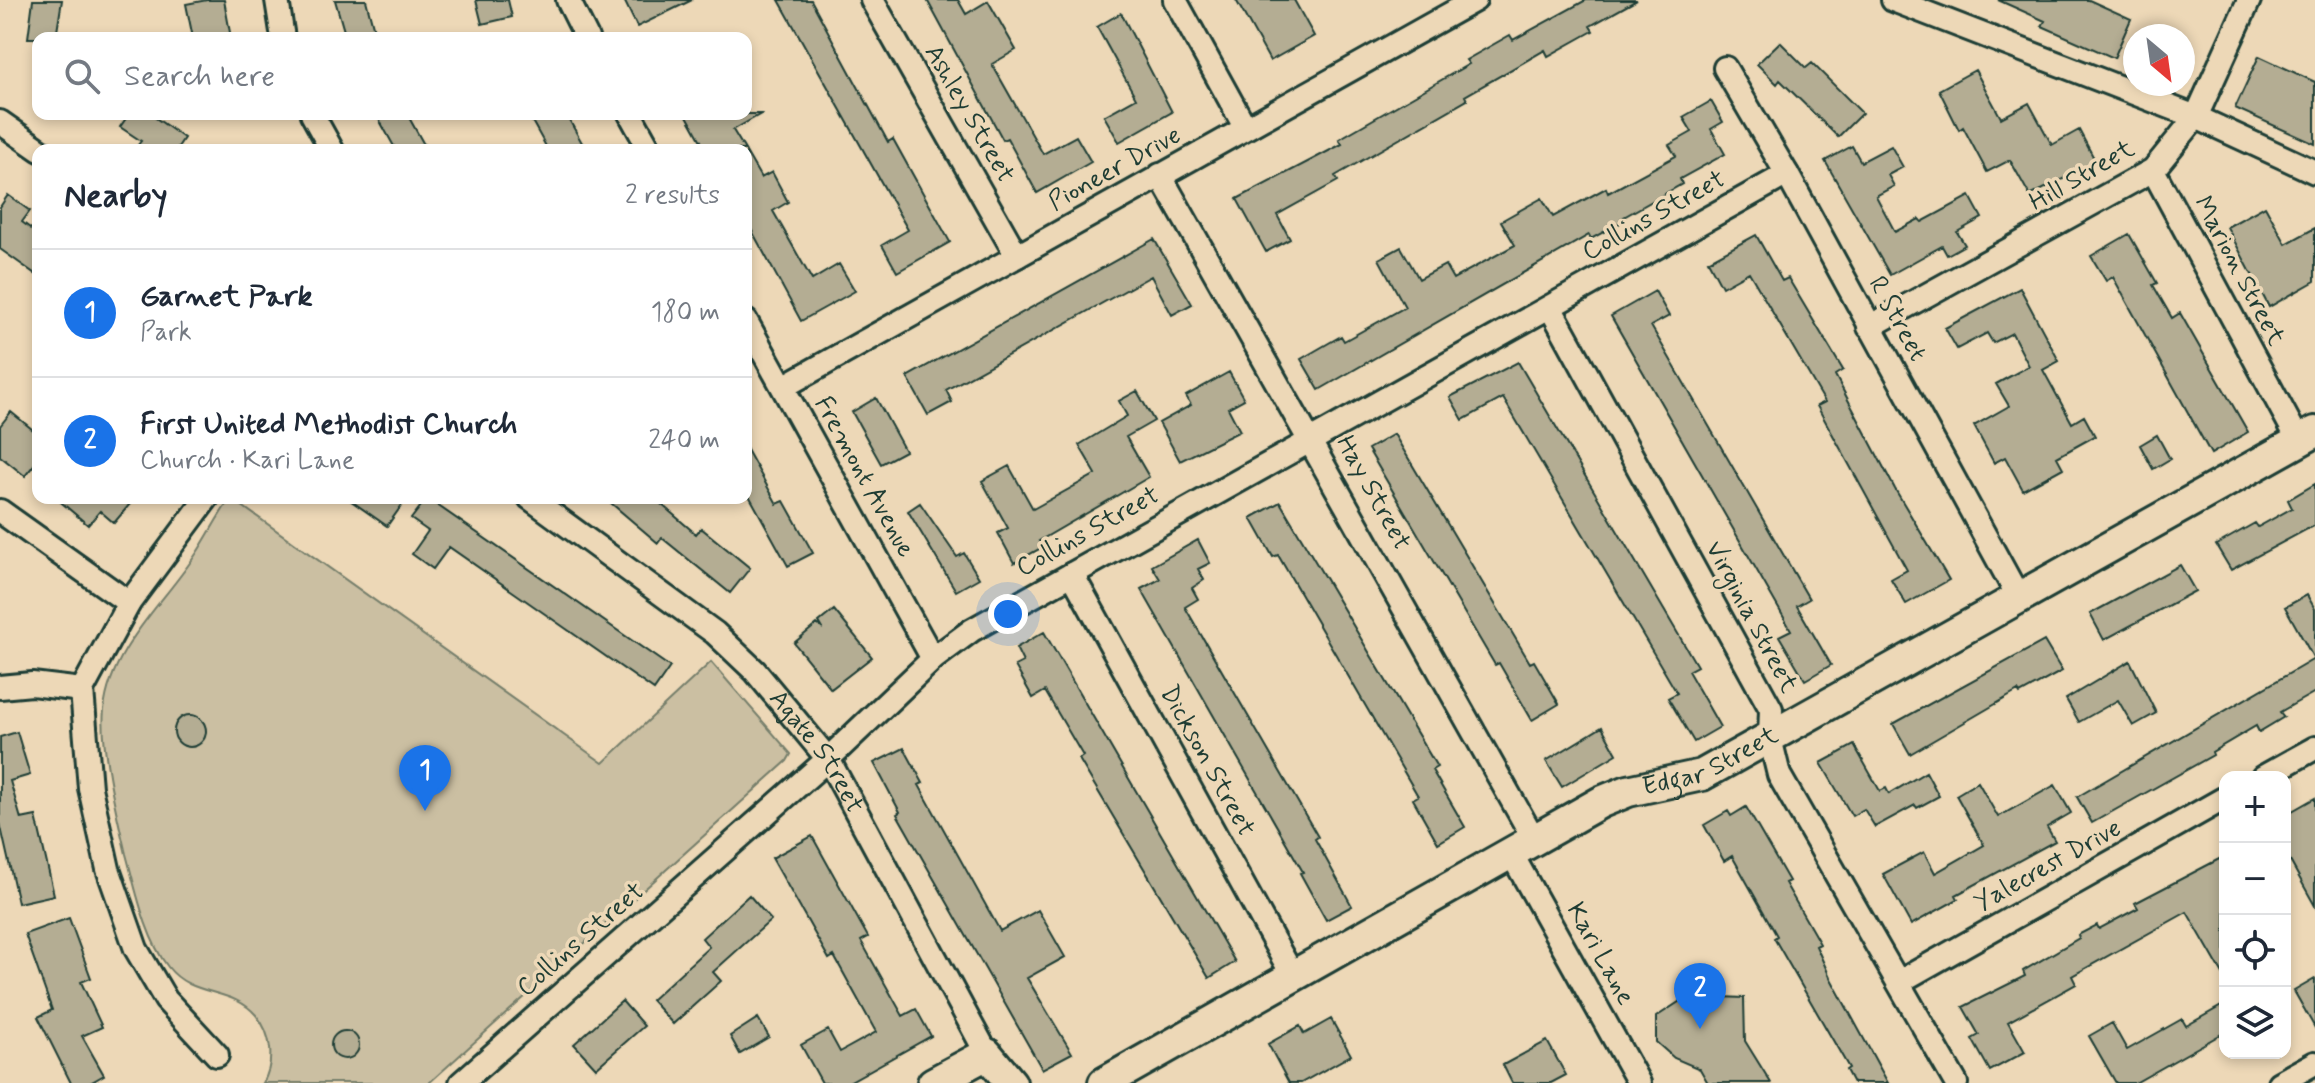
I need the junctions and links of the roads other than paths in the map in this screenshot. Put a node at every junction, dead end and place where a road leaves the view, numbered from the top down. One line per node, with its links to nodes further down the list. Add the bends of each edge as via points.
1 (277, 0): 8 (street)
2 (568, 0): 9 (street)
3 (872, 0): 23 (street, Ashley Street)
4 (1175, 0): 15 (street)
5 (1475, 0): 15 (street, Pioneer Drive)
6 (1893, 0): 11 (street)
7 (2249, 0): 11 (street, Hill Street)
8 (282, 32)
9 (584, 32)
10 (1725, 68): 21 (street, R Street)
11 (2196, 117): 19 (street, Hill Street); 20 (street)
12 (315, 120): 17 (street)
13 (633, 120): 18 (street)
14 (0, 122): 16 (street)
15 (1245, 127): 22 (street, Pioneer Drive)
16 (32, 144)
17 (329, 144)
18 (647, 144)
19 (2153, 170): 25 (street, Hill Street); 28 (street, Marion Street)
20 (2315, 172)
21 (1787, 174): 24 (street, Collins Street); 25 (street, R Street)
22 (1160, 175): 23 (street, Pioneer Drive); 29 (street, Hay Street)
23 (1017, 256): 27 (street, Pioneer Drive)
24 (1550, 307): 29 (street, Collins Street); 39 (street, Virginia Street, via 1771,709)
25 (1869, 327): 34 (street, R Street)
26 (752, 332): 27 (street, Fremont Avenue)
27 (783, 387): 36 (street, Fremont Avenue)
28 (2307, 437): 34 (street, Edgar Street)
29 (1311, 439): 33 (street, Collins Street); 44 (street, Hay Street)
30 (203, 504): 35 (street)
31 (538, 504): 41 (street, Agate Street, via 715,633 755,671)
32 (0, 511): 35 (street)
33 (1072, 574): 36 (street, Collins Street, via 972,630); 45 (street, Dickson Street)
34 (2019, 598): 39 (street, Edgar Street)
35 (129, 603): 38 (street)
36 (933, 659): 41 (street, Collins Street)
37 (0, 687): 38 (street, via 32,684)
38 (82, 690): 48 (street, via 90,788 108,869 136,949 166,1000)
39 (1770, 738): 44 (street, Edgar Street, via 1687,781 1628,791 1601,802); 46 (street, Virginia Street, via 1779,775)
40 (2315, 748): 42 (street)
41 (828, 759): 47 (street, Agate Street); 50 (street, Collins Street)
42 (2274, 771)
43 (2219, 801): 46 (street, Yalecrest Drive)
44 (1522, 846): 45 (street, Edgar Street); 54 (street, Kari Lane)
45 (1293, 976): 53 (street, Edgar Street)
46 (1899, 982): 55 (street, Virginia Street)
47 (987, 1054): 51 (street); 52 (street, Agate Street)
48 (217, 1055)
49 (2315, 1063): 56 (street)
50 (461, 1083)
51 (933, 1083)
52 (1011, 1083)
53 (1104, 1083)
54 (1639, 1083)
55 (1956, 1083)
56 (2279, 1083)

